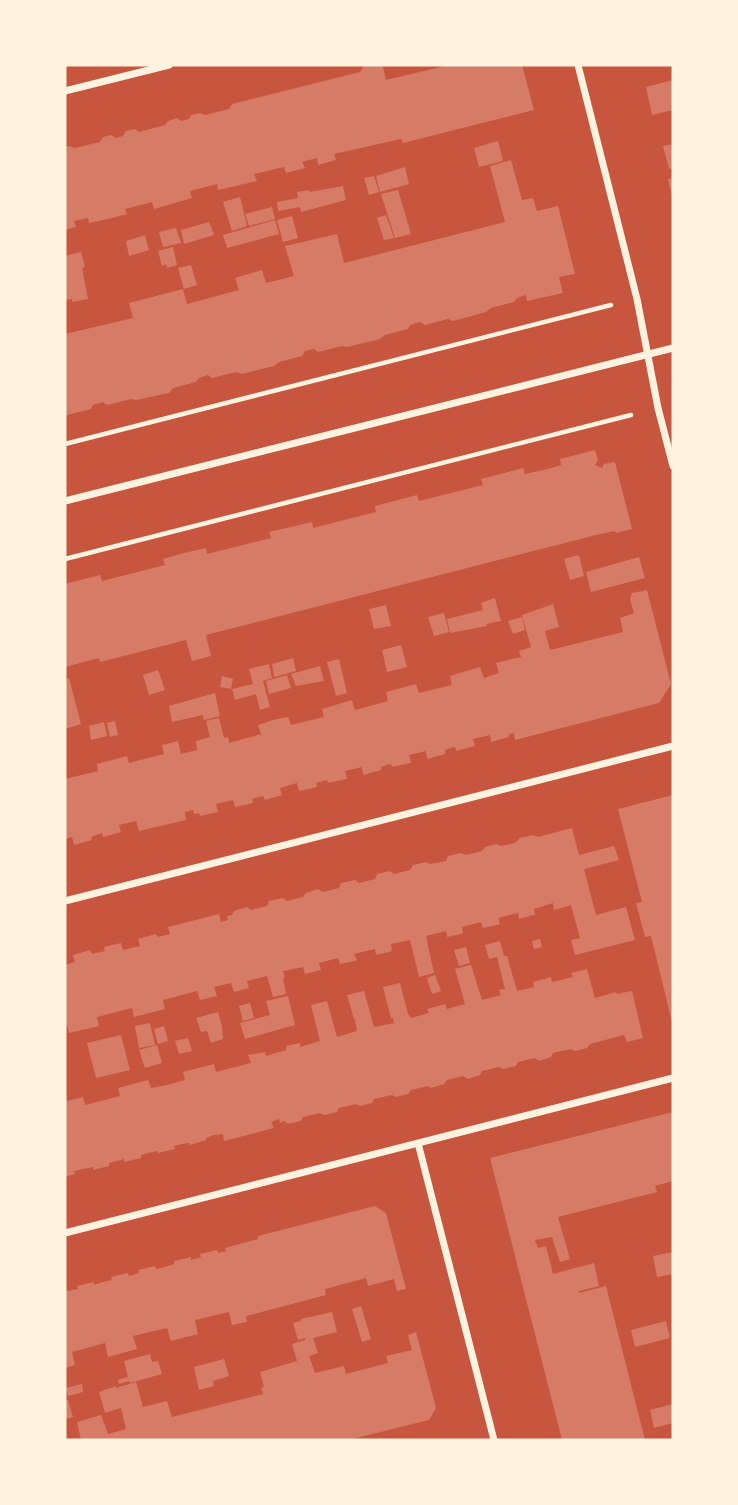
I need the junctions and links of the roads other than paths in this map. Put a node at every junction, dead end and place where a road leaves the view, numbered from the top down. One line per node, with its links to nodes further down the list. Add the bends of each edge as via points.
1 (169, 65): 3 (street)
2 (578, 65): 5 (street)
3 (65, 91)
4 (673, 348): 5 (street)
5 (648, 354): 6 (street); 7 (street)
6 (673, 466)
7 (65, 501)
8 (673, 746): 9 (street)
9 (65, 901)
10 (673, 1078): 11 (street)
11 (418, 1143): 12 (street); 13 (street)
12 (65, 1233)
13 (494, 1440)

